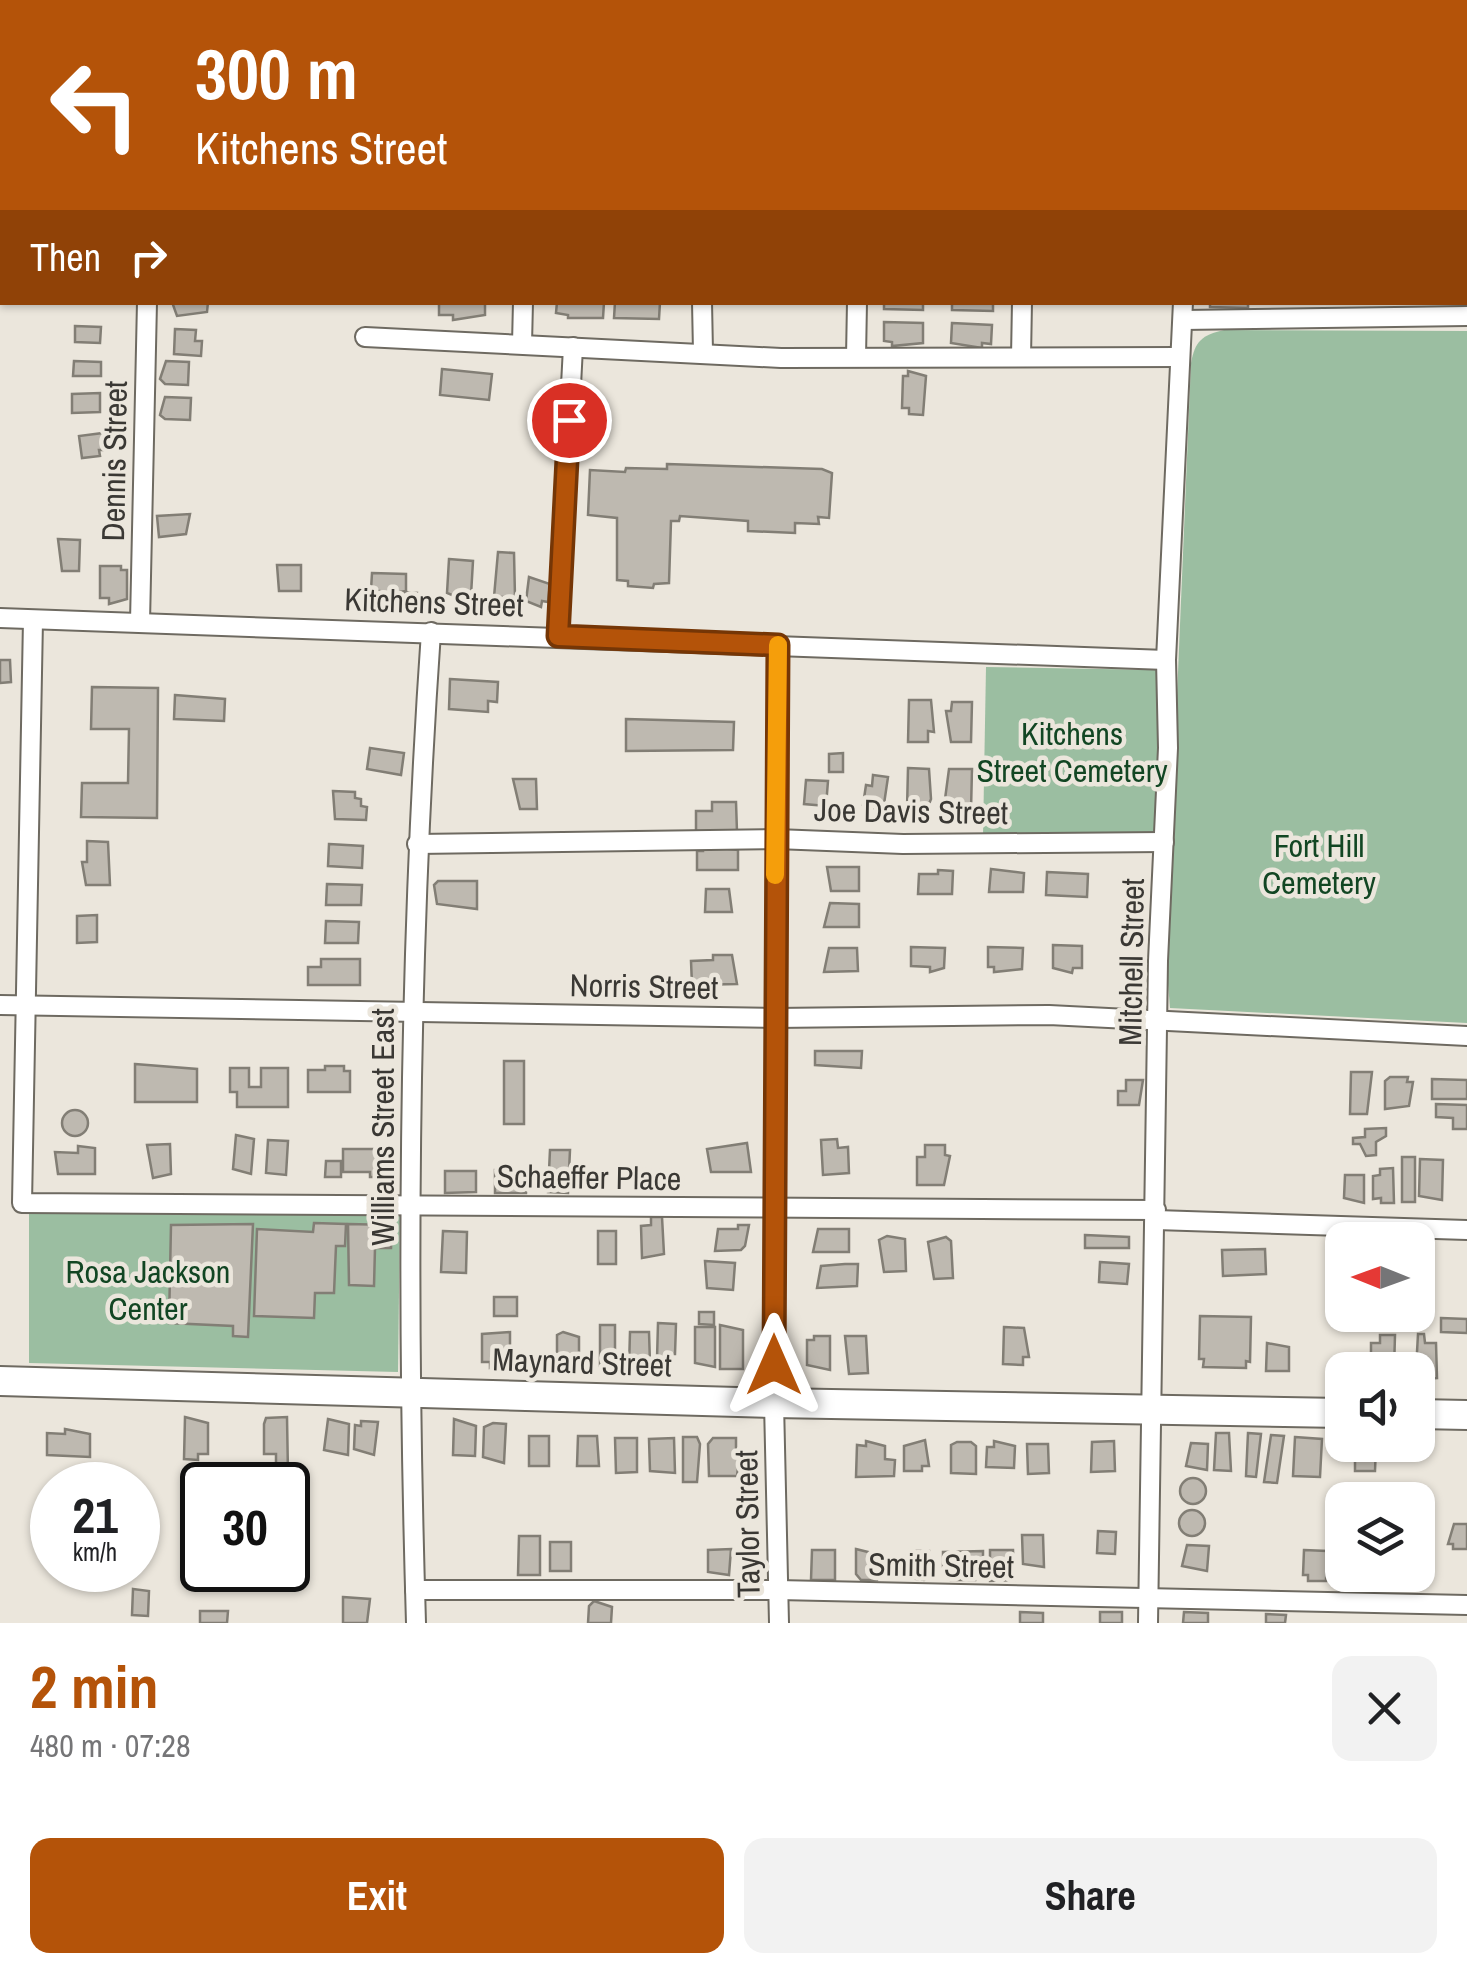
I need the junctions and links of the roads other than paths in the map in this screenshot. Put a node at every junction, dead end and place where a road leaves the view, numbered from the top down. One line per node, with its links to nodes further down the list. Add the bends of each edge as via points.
1 (147, 305): 18 (street, Dennis Street)
2 (523, 305): 10 (street)
3 (702, 305): 12 (street)
4 (857, 305): 13 (street)
5 (1022, 305): 14 (street)
6 (1357, 310): 7 (street); 8 (street)
7 (1183, 312): 15 (street, Mitchell Street)
8 (1467, 316)
9 (365, 337): 10 (street)
10 (522, 344): 11 (street)
11 (572, 347): 12 (street); 20 (street)
12 (703, 352): 13 (street)
13 (856, 357): 14 (street)
14 (1021, 357): 15 (street)
15 (1179, 357): 22 (street, Mitchell Street)
16 (0, 618): 17 (street, Kitchens Street)
17 (32, 620): 18 (street, Kitchens Street); 27 (street)
18 (140, 622): 19 (street, Kitchens Street)
19 (431, 632): 20 (street, Kitchens Street); 25 (street, Williams Street East)
20 (558, 636): 21 (street, Kitchens Street)
21 (778, 645): 22 (street, Kitchens Street); 23 (street, Taylor Street)
22 (1166, 660): 24 (street, Mitchell Street)
23 (776, 839): 24 (street, Joe Davis Street); 25 (street, Joe Davis Street); 29 (street, Taylor Street)
24 (1164, 842): 30 (street, Mitchell Street)
25 (417, 844): 28 (street, Williams Street East)
26 (0, 1005): 27 (street, Norris Street)
27 (24, 1006): 28 (street, Norris Street); 33 (street)
28 (413, 1012): 29 (street, Norris Street); 34 (street, Williams Street East)
29 (775, 1018): 30 (street, Norris Street, via 1049,1015); 35 (street, Taylor Street)
30 (1160, 1021): 31 (street, Norris Street); 36 (street, Mitchell Street)
31 (1467, 1036)
32 (0, 1193): 33 (street, Schaeffer Place)
33 (22, 1198): 34 (street, Schaeffer Place)
34 (413, 1205): 35 (street, Schaeffer Place); 39 (street, Williams Street East)
35 (774, 1210): 36 (street, Schaeffer Place); 40 (street, Taylor Street)
36 (1156, 1215): 37 (street, Schaeffer Place); 41 (street, Mitchell Street)
37 (1467, 1230)
38 (0, 1380): 39 (street, Maynard Street)
39 (408, 1392): 40 (street, Maynard Street); 45 (street, Williams Street East)
40 (774, 1404): 41 (street, Maynard Street); 46 (street, Taylor Street)
41 (1153, 1409): 42 (street, Maynard Street); 47 (street, Mitchell Street)
42 (1325, 1412)
43 (1435, 1414): 44 (street)
44 (1467, 1415)
45 (415, 1590): 46 (street, Smith Street); 49 (street, Williams Street East)
46 (778, 1590): 47 (street, Smith Street); 50 (street, Taylor Street)
47 (1148, 1597): 48 (street, Smith Street); 51 (street, Mitchell Street)
48 (1467, 1604)
49 (416, 1623)
50 (779, 1623)
51 (1148, 1623)

